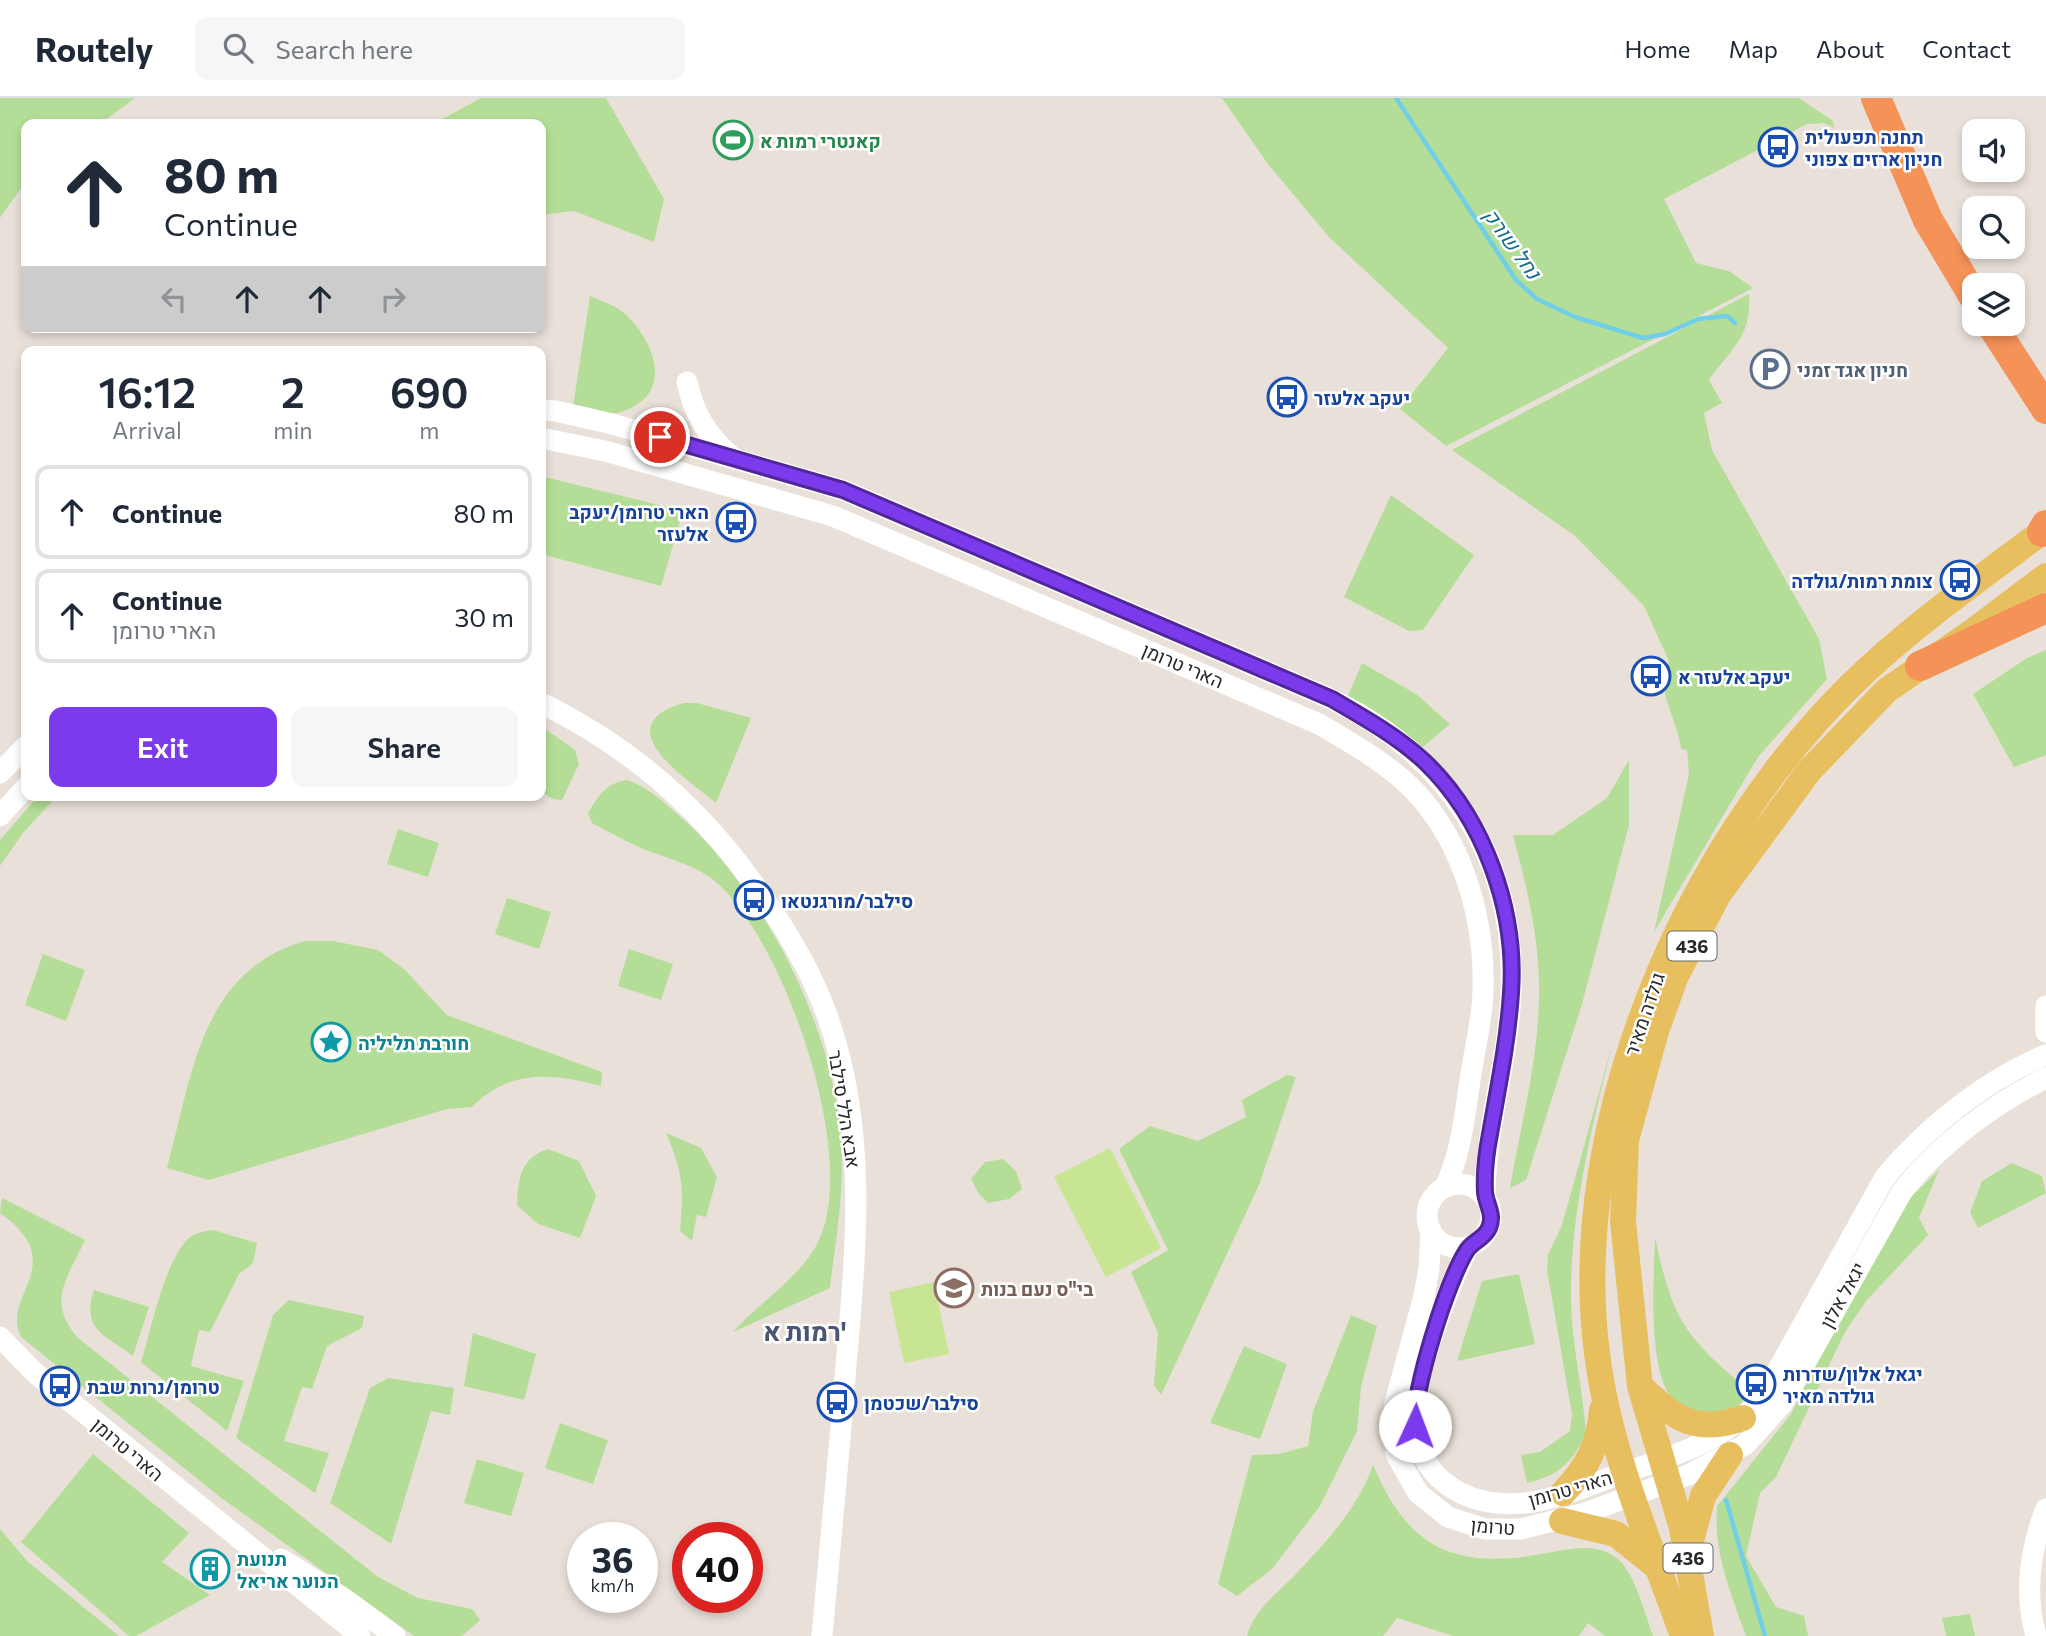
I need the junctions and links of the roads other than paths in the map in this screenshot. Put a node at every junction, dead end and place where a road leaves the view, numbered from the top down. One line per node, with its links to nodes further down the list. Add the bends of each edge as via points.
1 (1876, 98): 2 (highway, via 1928,220)
2 (1962, 277)
3 (1999, 336): 5 (highway)
4 (687, 382): 8 (street, via 700,422)
5 (2046, 409)
6 (546, 410): 8 (street, הארי טרומן)
7 (546, 440): 22 (street, הארי טרומן, via 605,451 833,516 1319,724 1404,781 1436,817 1460,861 1474,902 1481,954 1479,1023 1458,1155)
8 (731, 457): 23 (street, הארי טרומן, via 843,490 901,513 1315,691 1374,723 1424,761 1459,801 1486,849 1502,895 1511,990 1485,1160)
9 (2045, 528): 28 (main road, גולדה מאיר / 436, via 1894,646 1848,688 1787,758 1715,862 1672,937 1630,1049 1599,1193 1592,1290)
10 (2046, 576): 12 (main road, גולדה מאיר / 436)
11 (2046, 608): 12 (highway)
12 (1920, 666): 27 (main road, גולדה מאיר / 436, via 1868,707 1809,771 1725,885 1675,978 1626,1140 1623,1222)
13 (546, 706): 43 (street, אבא הלל סילבר, via 635,760 709,827 791,939 828,1018 856,1149 857,1206)
14 (21, 751): 15 (street)
15 (0, 773)
16 (21, 793): 17 (street)
17 (0, 817)
18 (2046, 1006): 19 (street)
19 (2046, 1032)
20 (2046, 1055): 29 (street, יגאל אלון, via 1982,1091 1900,1160 1871,1198 1765,1393)
21 (2046, 1078): 30 (street, יגאל אלון, via 1972,1125 1915,1175 1889,1210 1782,1404 1758,1434)
22 (1445, 1187): 23 (street, via 1469,1185); 24 (street, via 1429,1206)
23 (1485, 1196): 25 (street, via 1490,1226)
24 (1431, 1230): 25 (street, via 1450,1246); 36 (street, טרומן, via 1429,1269 1394,1406 1392,1430 1404,1474 1418,1493 1448,1517 1485,1529 1521,1529)
25 (1469, 1247): 33 (street, הארי טרומן, via 1416,1391 1415,1426 1423,1455 1441,1480 1473,1499 1527,1503)
26 (0, 1337): 34 (street, הארי טרומן, via 34,1371)
27 (1640, 1386): 29 (main road, via 1685,1422 1713,1425); 31 (main road, גולדה מאיר / 436)
28 (1603, 1394): 32 (main road, גולדה מאיר / 436); 33 (main road, via 1594,1450)
29 (1743, 1419): 31 (street, יגאל אלון)
30 (1730, 1455): 31 (street, יגאל אלון); 37 (main road, via 1703,1496)
31 (1664, 1471): 32 (street, יגאל אלון); 37 (main road, גולדה מאיר / 436)
32 (1628, 1484): 33 (street, הארי טרומן); 36 (street, הארי טרומן); 38 (main road, גולדה מאיר / 436)
33 (1563, 1493)
34 (194, 1504): 39 (street); 42 (street)
35 (2046, 1509): 46 (street, via 2029,1578)
36 (1562, 1521): 38 (main road, via 1616,1534)
37 (1688, 1557): 45 (main road, גולדה מאיר / 436)
38 (1659, 1569): 44 (main road, גולדה מאיר / 436)
39 (330, 1613): 40 (street); 41 (street)
40 (346, 1636)
41 (360, 1636)
42 (395, 1636)
43 (822, 1636)
44 (1683, 1636)
45 (1701, 1636)
46 (2036, 1636)

